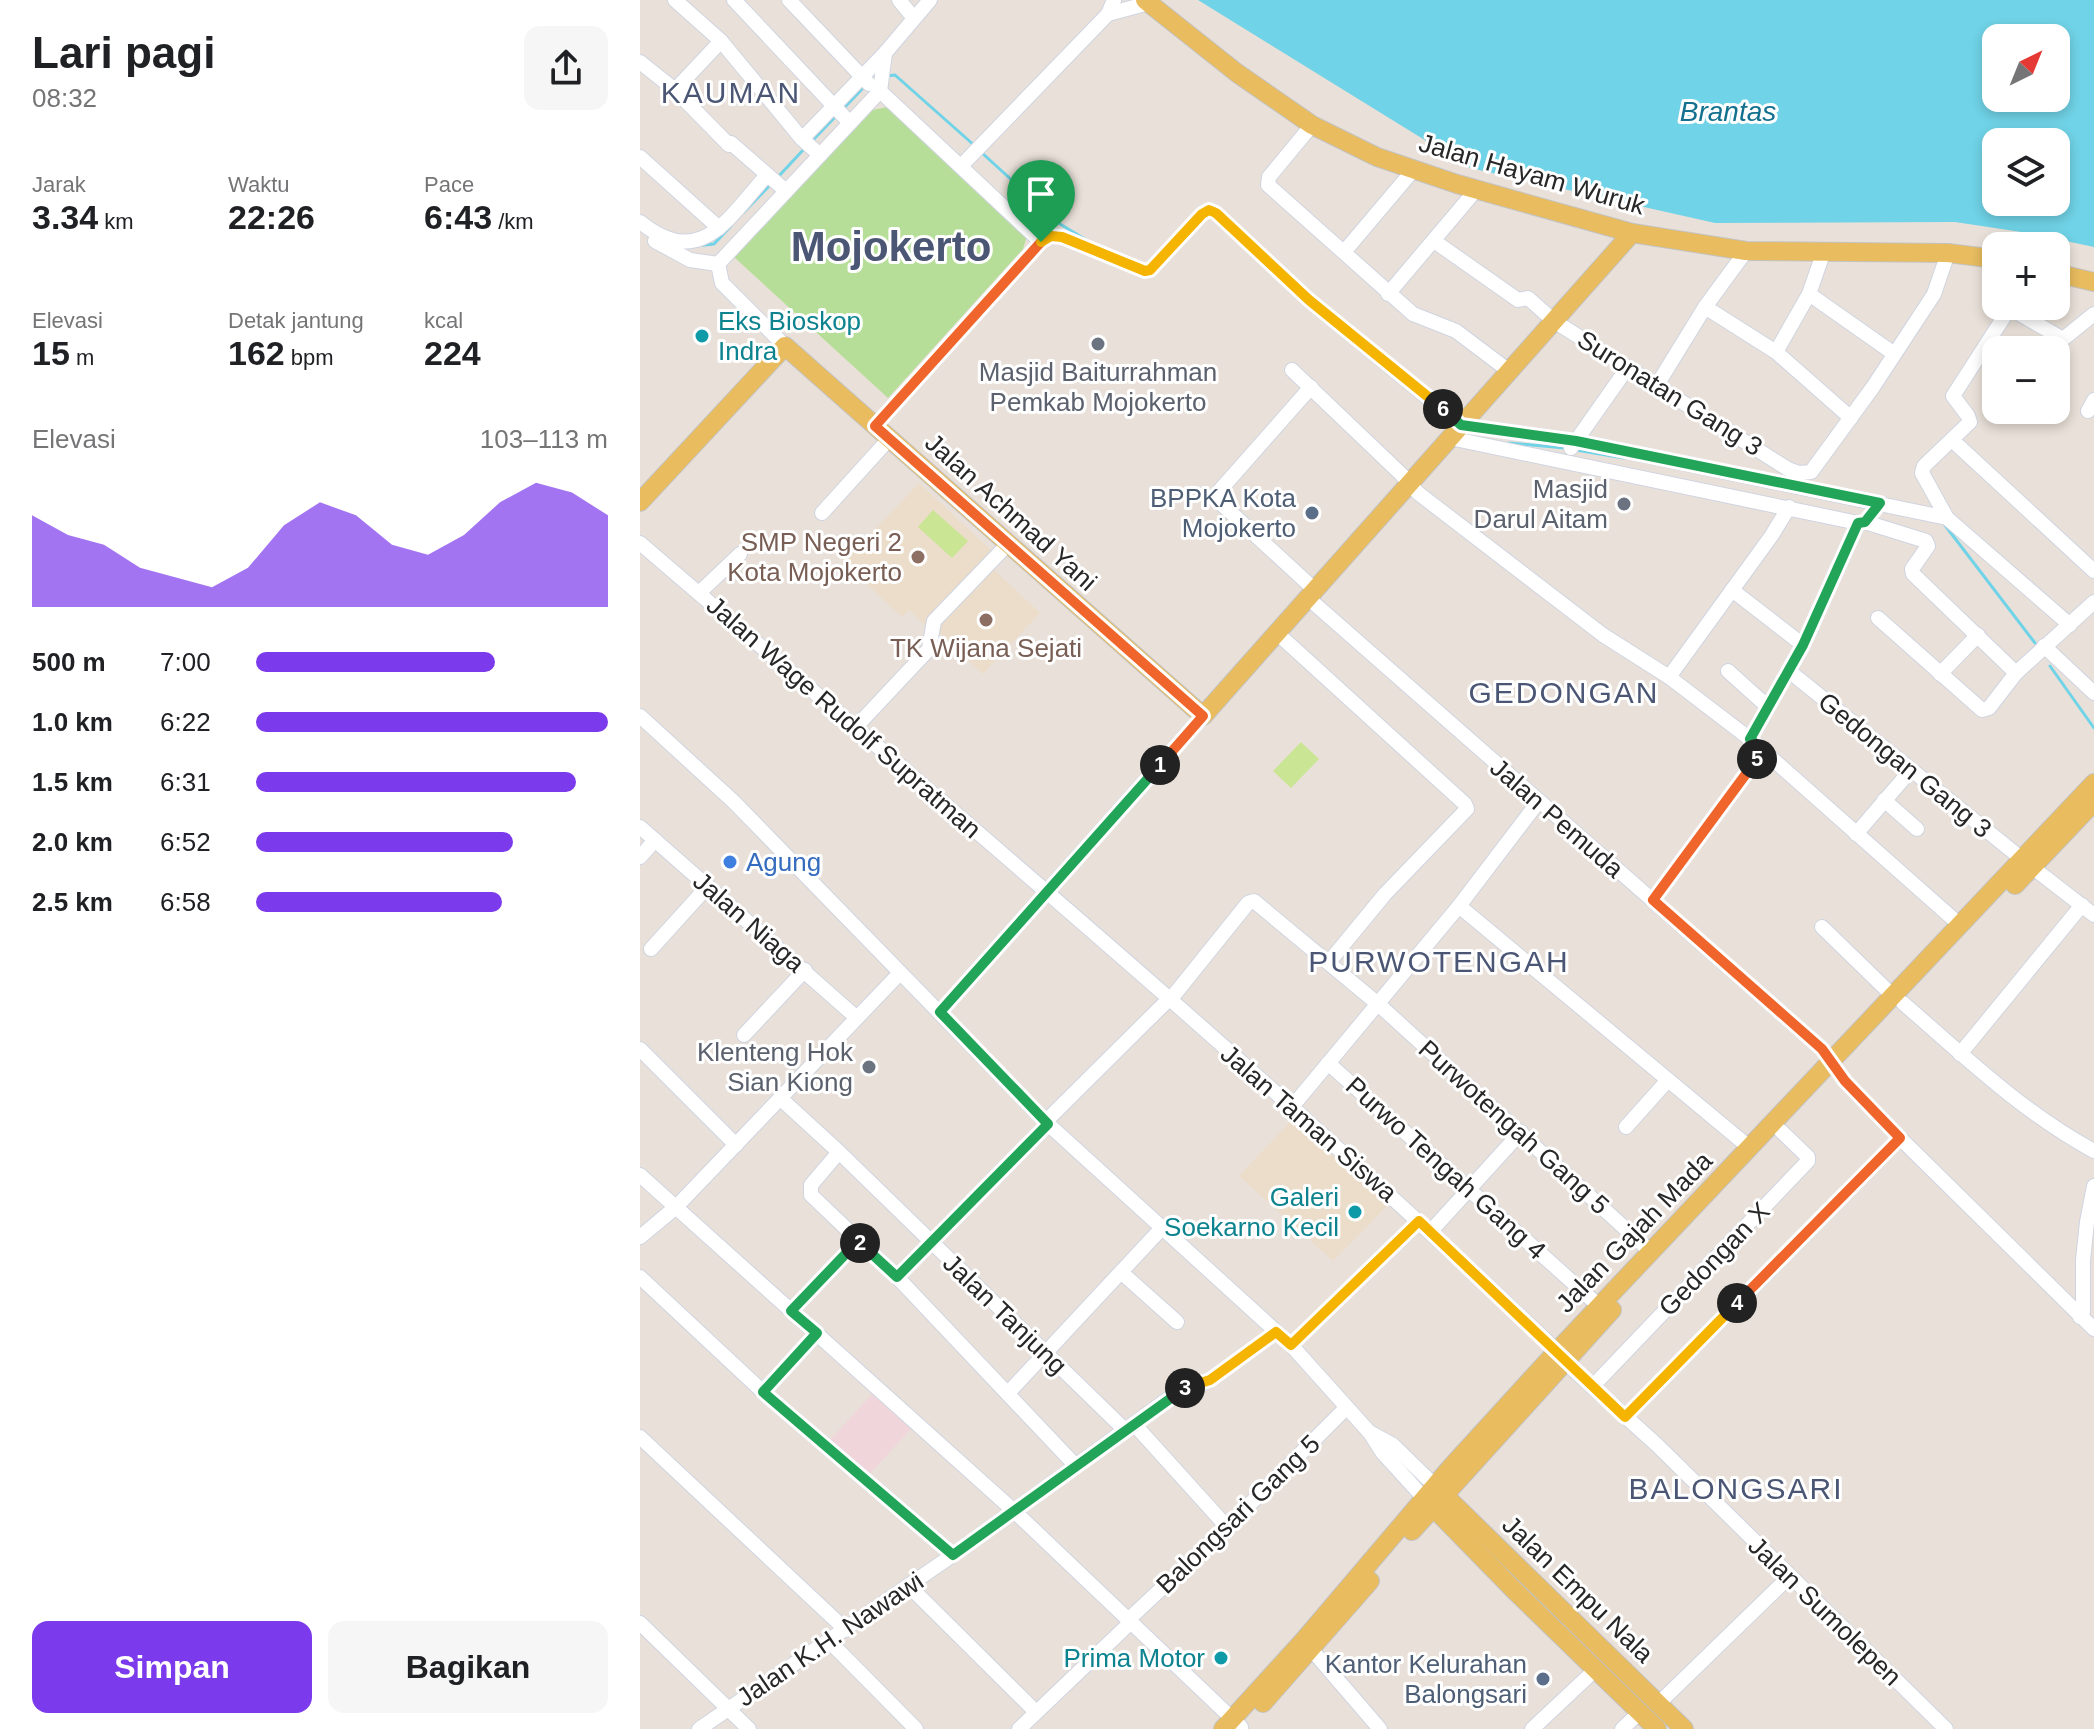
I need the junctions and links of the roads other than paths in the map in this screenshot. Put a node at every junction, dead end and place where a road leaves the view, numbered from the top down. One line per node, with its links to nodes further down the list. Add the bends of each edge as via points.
1 (675, 0): 9 (street)
2 (734, 0): 14 (street)
3 (789, 0): 12 (street)
4 (899, 0): 8 (street)
5 (930, 0): 8 (street)
6 (1147, 2): 7 (street); 15 (main road, Jalan Hayam Wuruk)
7 (1111, 7): 18 (street)
8 (913, 17): 10 (street)
9 (721, 41): 13 (street); 16 (street)
10 (885, 53): 12 (street); 12 (street)
11 (640, 62): 13 (street)
12 (875, 83): 14 (street); 14 (street); 18 (street)
13 (675, 90): 20 (street)
14 (840, 113): 16 (street); 16 (street)
15 (1309, 128): 19 (main road, Jalan Hayam Wuruk); 31 (street, via 1267,182)
16 (810, 145): 20 (street)
17 (640, 157): 23 (street)
18 (966, 161): 26 (street)
19 (1415, 168): 21 (main road, Jalan Hayam Wuruk); 31 (street)
20 (774, 182): 23 (street); 34 (street)
21 (1476, 190): 24 (main road, Jalan Hayam Wuruk); 27 (street)
22 (640, 222): 23 (street, via 680,242 696,242)
23 (719, 228)
24 (1632, 233): 29 (main road, Jalan Hayam Wuruk); 43 (main road)
25 (646, 235): 28 (street); 34 (street, via 690,260)
26 (1046, 239): 53 (street, via 1062,237 1145,271 1202,214 1216,213); 54 (street)
27 (1434, 241): 37 (street); 43 (street, Suronatan Gang 3, via 1518,300 1528,298)
28 (640, 250)
29 (1746, 251): 30 (main road, Jalan Hayam Wuruk); 39 (street)
30 (1824, 251): 32 (main road, Jalan Hayam Wuruk); 38 (street)
31 (1344, 252): 37 (street)
32 (1948, 253): 33 (main road, Jalan Hayam Wuruk); 46 (street, Suronatan Gang 3, via 1934,294)
33 (1982, 257)
34 (718, 264): 44 (street, via 722,283)
35 (2070, 276): 36 (main road)
36 (2094, 282)
37 (1388, 294): 48 (street, via 1418,318 1456,331)
38 (1809, 294): 45 (street); 46 (street)
39 (1705, 307): 45 (street); 50 (street)
40 (2094, 314): 42 (street, via 2063,339)
41 (2003, 320): 55 (street, via 1953,396 1970,422)
42 (2031, 320)
43 (1554, 321): 47 (street, Suronatan Gang 3); 48 (main road)
44 (785, 346): 54 (main road, Jalan Achmad Yani); 59 (main road)
45 (1776, 352): 52 (street)
46 (1893, 353): 52 (street, Suronatan Gang 3)
47 (1628, 367): 50 (street, Suronatan Gang 3); 56 (street)
48 (1505, 368): 53 (main road)
49 (1292, 370): 51 (street)
50 (1657, 385): 52 (street, Suronatan Gang 3, via 1799,473 1811,472)
51 (1311, 387): 58 (street); 71 (street, Jalan Pemuda, via 1214,497)
52 (1851, 418)
53 (1456, 428): 56 (street); 56 (street); 58 (main road)
54 (882, 432): 62 (street); 66 (main road, Jalan Achmad Yani)
55 (1952, 440): 63 (street, via 1923,469); 68 (street)
56 (1570, 450): 57 (street); 57 (street)
57 (1655, 466): 60 (street); 61 (street)
58 (1410, 483): 71 (main road); 83 (street, via 1603,635)
59 (640, 502)
60 (1880, 503): 63 (street); 64 (street)
61 (1789, 507): 64 (street); 69 (street)
62 (822, 513)
63 (1947, 518): 74 (street)
64 (1862, 523): 76 (street, via 1927,543 1912,572); 77 (street)
65 (640, 543): 70 (street, Jalan Wage Rudolf Supratman)
66 (1008, 544): 87 (main road, Jalan Achmad Yani); 88 (street, via 934,621 929,649)
67 (740, 554): 70 (street)
68 (2094, 571)
69 (1732, 590): 77 (street); 83 (street)
70 (699, 593): 88 (street, Jalan Wage Rudolf Supratman)
71 (1311, 594): 75 (main road); 94 (street, Jalan Pemuda)
72 (2094, 602): 74 (street)
73 (1878, 618): 82 (street)
74 (2070, 625): 78 (street)
75 (1277, 633): 87 (main road); 111 (street, via 1467,806)
76 (1978, 635): 81 (street); 82 (street)
77 (1803, 645): 80 (street)
78 (2044, 646): 81 (street); 84 (street)
79 (1728, 671): 85 (street)
80 (1789, 671): 85 (street); 91 (street, Gedongan Gang 3)
81 (2016, 673): 82 (street, via 1982,710)
82 (1940, 674)
83 (1669, 677): 89 (street)
84 (2094, 693)
85 (1768, 707): 89 (street)
86 (640, 716): 113 (street, via 734,802)
87 (1203, 716): 103 (street)
88 (854, 729): 103 (street, Jalan Wage Rudolf Supratman)
89 (1750, 739): 90 (street)
90 (1763, 751): 98 (street); 104 (street)
91 (1911, 770): 93 (street); 101 (street, Gedongan Gang 3)
92 (2094, 783): 101 (main road, Jalan Gajah Mada)
93 (1884, 800): 97 (street); 98 (street)
94 (1539, 801): 104 (street, Jalan Pemuda); 106 (street)
95 (2094, 802): 101 (main road, Jalan Gajah Mada)
96 (640, 827): 99 (street, Jalan Niaga)
97 (1917, 829)
98 (1856, 834): 108 (street)
99 (655, 840): 100 (street); 102 (street, Jalan Niaga)
100 (640, 857)
101 (2027, 863): 105 (street, Gedongan Gang 3); 108 (main road, Jalan Gajah Mada); 114 (main road, Jalan Gajah Mada)
102 (708, 886): 110 (street); 112 (street, Jalan Niaga)
103 (1048, 891): 115 (street, Jalan Taman Siswa); 117 (street)
104 (1653, 900): 123 (street, Jalan Pemuda)
105 (2082, 905): 107 (street, Gedongan Gang 3); 121 (street)
106 (1459, 906): 116 (street); 124 (street)
107 (2094, 915)
108 (1960, 925): 114 (main road, Jalan Gajah Mada)
109 (1822, 927): 114 (street)
110 (651, 949)
111 (1329, 962): 115 (street, Purwotengah Gang 5, via 1251,900); 116 (street, Purwotengah Gang 5)
112 (805, 970): 118 (street, Jalan Niaga); 119 (street)
113 (900, 973): 117 (street); 118 (street)
114 (1895, 997): 121 (street); 123 (main road, Jalan Gajah Mada)
115 (1169, 1000): 126 (street, Jalan Taman Siswa); 127 (street)
116 (1378, 1004): 122 (street); 130 (street, Purwotengah Gang 5)
117 (940, 1012): 127 (street)
118 (857, 1018): 125 (street)
119 (744, 1035)
120 (640, 1049): 132 (street)
121 (1960, 1054): 134 (street, via 2052,1127)
122 (1328, 1063): 126 (street); 138 (street, Purwo Tengah Gang 4)
123 (1835, 1066): 129 (main road, Jalan Gajah Mada); 131 (street, Jalan Pemuda); 133 (main road, Jalan Gajah Mada)
124 (1668, 1080): 128 (street); 133 (street)
125 (780, 1098): 132 (street); 135 (street, Jalan Tanjung)
126 (1291, 1108): 140 (street, Jalan Taman Siswa)
127 (1047, 1122): 141 (street); 144 (street)
128 (1626, 1127)
129 (1781, 1131): 158 (main road, Jalan Gajah Mada); 159 (street, Gedongan X, via 1808,1161)
130 (1521, 1132): 138 (street); 145 (street, Purwotengah Gang 5)
131 (1900, 1138): 151 (street, Jalan Pemuda); 163 (street)
132 (736, 1145): 139 (street)
133 (1750, 1148): 145 (main road, Jalan Gajah Mada)
134 (2094, 1151)
135 (839, 1152): 143 (street, via 809,1191); 144 (street, Jalan Tanjung)
136 (640, 1175): 139 (street)
137 (2094, 1186): 151 (street)
138 (1470, 1189): 140 (street); 149 (street, Purwo Tengah Gang 4)
139 (676, 1207): 142 (street); 150 (street)
140 (1425, 1226): 156 (street); 158 (street, Jalan Taman Siswa)
141 (1161, 1229): 146 (street); 154 (street)
142 (640, 1237)
143 (858, 1241): 148 (street); 150 (street)
144 (930, 1243): 148 (street); 157 (street, Jalan Tanjung)
145 (1650, 1251): 149 (main road, Jalan Gajah Mada)
146 (1122, 1273): 152 (street); 157 (street)
147 (640, 1277): 160 (street)
148 (897, 1277): 161 (street)
149 (1599, 1306): 158 (main road, Jalan Gajah Mada)
150 (791, 1311): 155 (street)
151 (2080, 1317): 153 (street, Jalan Pemuda)
152 (1177, 1322)
153 (2094, 1329)
154 (1276, 1332): 156 (street); 164 (street, Jalan K.H. Nawawi, via 1210,1380 1179,1391)
155 (817, 1333): 160 (street); 168 (street)
156 (1291, 1345): 162 (street)
157 (1046, 1353): 161 (street); 164 (street, Jalan Tanjung)
158 (1561, 1356): 159 (street, Jalan Sumolepen); 167 (main road, Jalan Gajah Mada)
159 (1592, 1387): 163 (street, Jalan Sumolepen)
160 (763, 1392): 170 (street)
161 (1008, 1393): 166 (street)
162 (1346, 1408): 167 (street, via 1370,1433 1393,1445); 169 (street, Balongsari Gang 5)
163 (1625, 1417): 171 (street, Jalan Sumolepen)
164 (1130, 1427): 166 (street, Jalan K.H. Nawawi); 169 (street, Jalan Tanjung)
165 (640, 1437): 175 (street)
166 (1075, 1465): 168 (street, Jalan K.H. Nawawi)
167 (1434, 1496): 177 (main road, Jalan Gajah Mada); 178 (main road, Jalan Empu Nala); 179 (main road, Jalan Empu Nala); 183 (main road, Jalan Gajah Mada)
168 (1013, 1510): 170 (street, Jalan K.H. Nawawi); 173 (street)
169 (1227, 1527): 173 (street, Balongsari Gang 5)
170 (953, 1555): 172 (street, Jalan K.H. Nawawi)
171 (1789, 1577): 179 (street); 193 (street, Jalan Sumolepen)
172 (909, 1586): 175 (street, Jalan K.H. Nawawi); 181 (street)
173 (1130, 1621): 181 (street, Balongsari Gang 5); 183 (street)
174 (640, 1623): 180 (street)
175 (846, 1630): 176 (street, Jalan K.H. Nawawi)
176 (829, 1641): 180 (street, Jalan K.H. Nawawi); 186 (street)
177 (1312, 1650): 183 (main road, Jalan Gajah Mada); 188 (street)
178 (1596, 1669): 182 (main road, Jalan Empu Nala); 189 (street)
179 (1658, 1704): 192 (main road, Jalan Empu Nala)
180 (728, 1709): 184 (street, Jalan K.H. Nawawi); 185 (street)
181 (1036, 1712): 187 (street, Balongsari Gang 5)
182 (1638, 1714): 190 (street); 191 (main road, Jalan Empu Nala)
183 (1234, 1726)
184 (699, 1729)
185 (749, 1729)
186 (916, 1729)
187 (1019, 1729)
188 (1380, 1729)
189 (1532, 1729)
190 (1622, 1729)
191 (1657, 1729)
192 (1684, 1729)
193 (1946, 1729)

